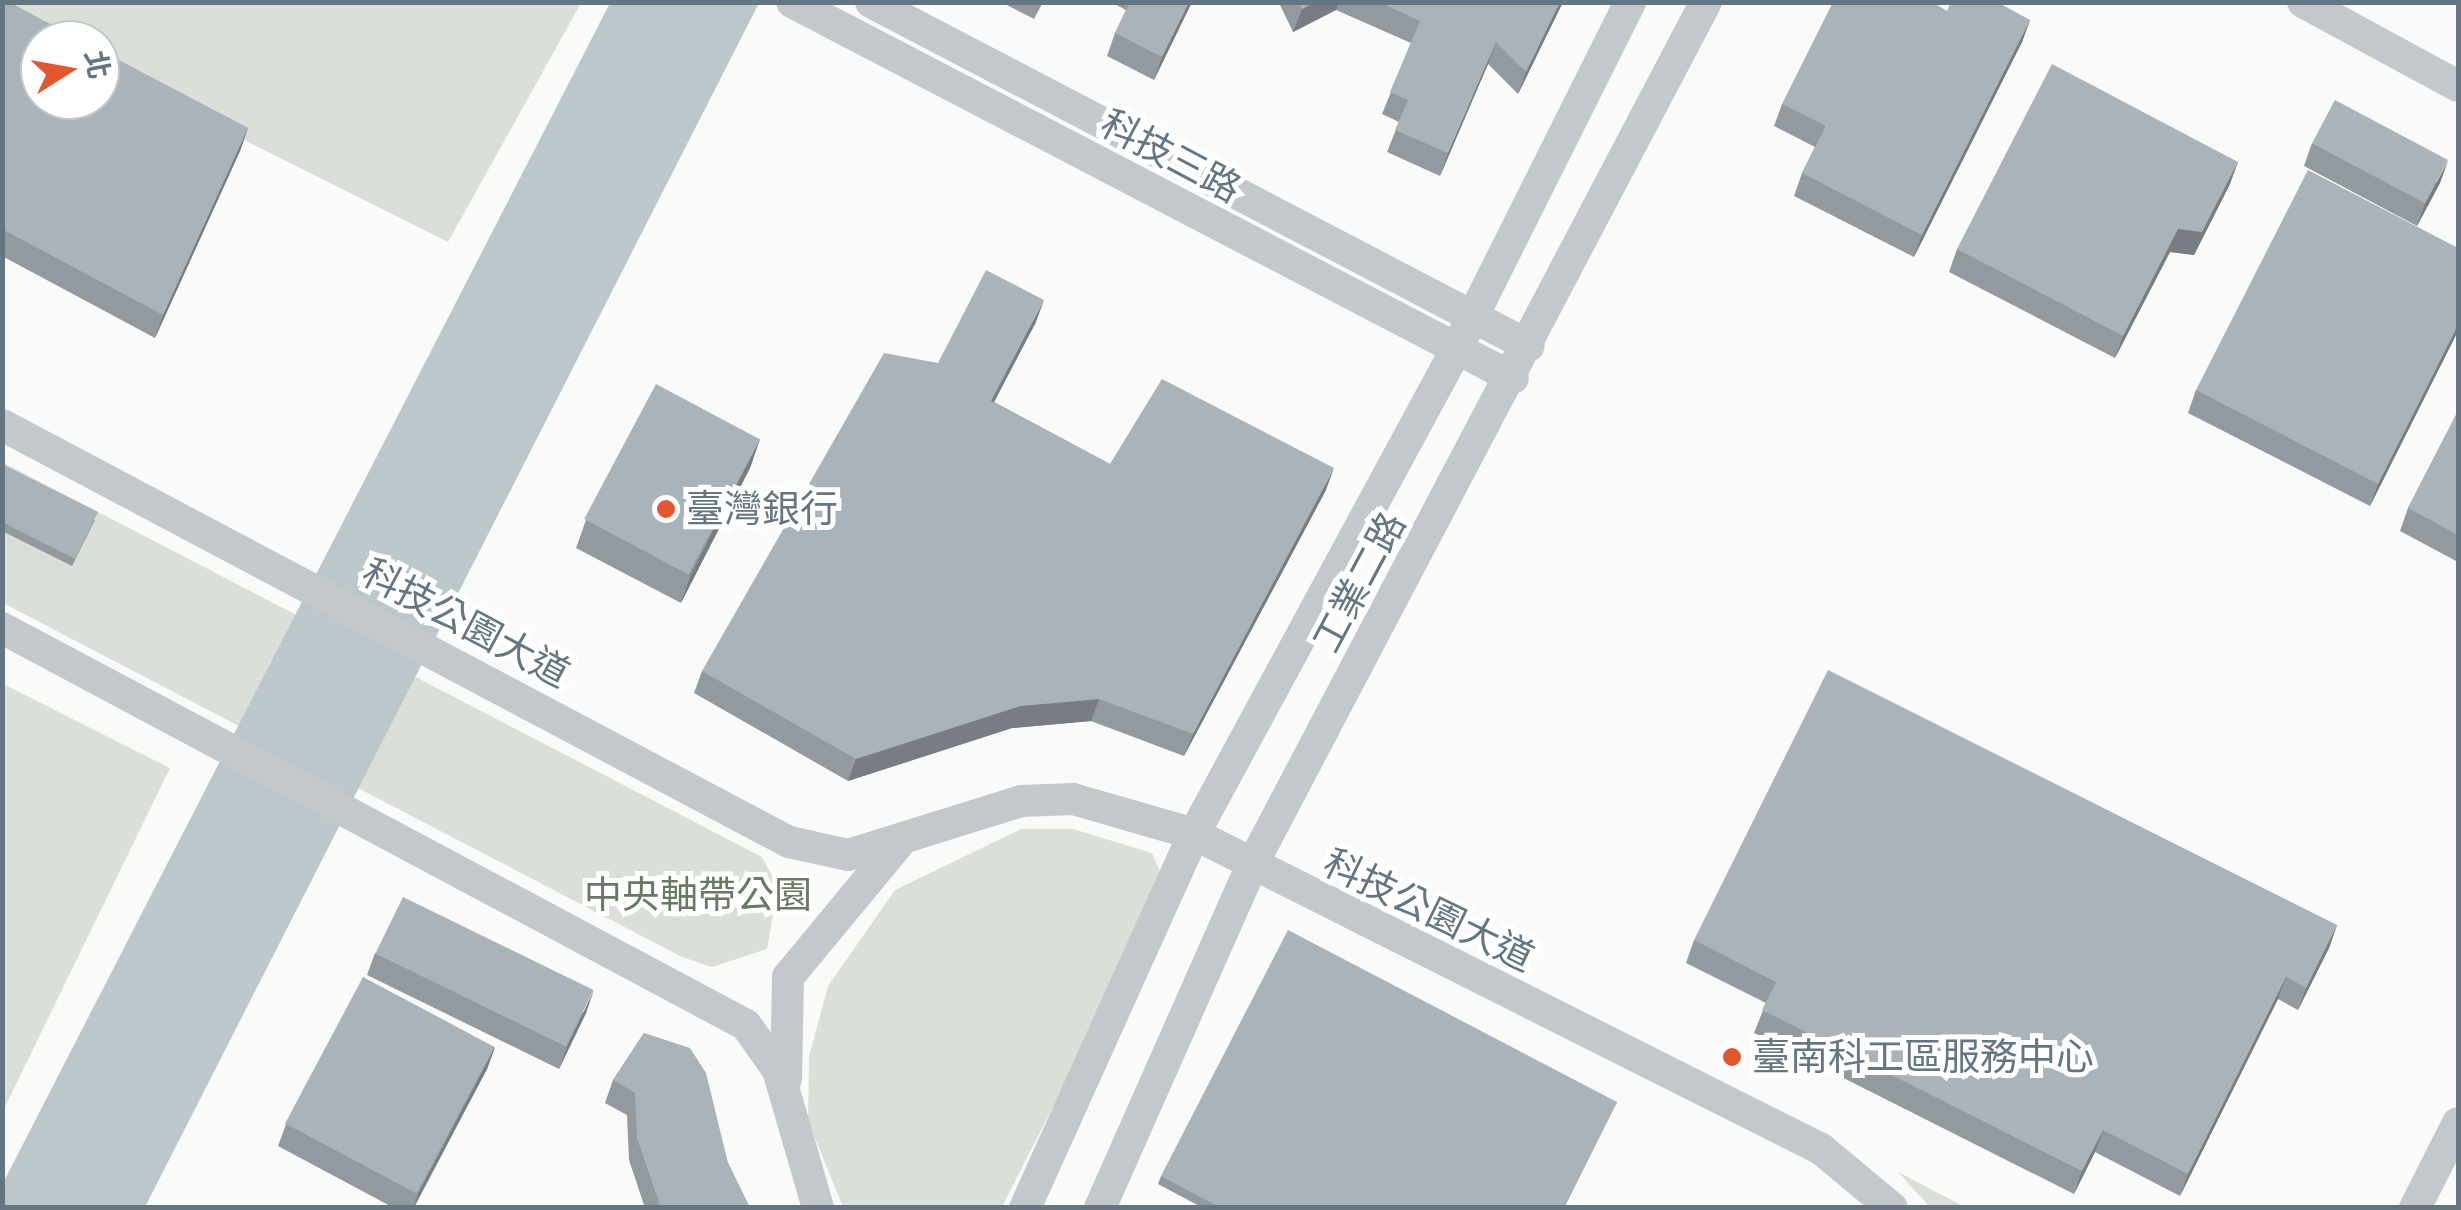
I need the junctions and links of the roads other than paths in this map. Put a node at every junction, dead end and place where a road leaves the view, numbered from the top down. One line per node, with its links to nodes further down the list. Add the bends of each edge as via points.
1 (792, 2): 9 (street, 科技三路)
2 (871, 2): 7 (street, 科技三路)
3 (1630, 2): 7 (street, 工業二路)
4 (1706, 2): 8 (street, 工業二路)
5 (2303, 2): 6 (street)
6 (2458, 86)
7 (1472, 316): 8 (street, 科技三路); 9 (street, 工業二路)
8 (1530, 346): 10 (street, 工業二路)
9 (1456, 350): 10 (street, 科技三路); 13 (street, 工業二路)
10 (1513, 378): 15 (street, 工業二路)
11 (2, 425): 14 (street, 科技公園大道, via 789,842 848,855)
12 (2, 628): 17 (street, via 746,1026 778,1070)
13 (1194, 834): 14 (street, 科技公園大道, via 1073,799 1021,800); 15 (street, 科技公園大道); 19 (street, 工業二路)
14 (901, 841): 17 (street, via 788,977 780,1022)
15 (1251, 866): 20 (street, 工業二路); 21 (street, 科技公園大道, via 1821,1149)
16 (2458, 1123): 22 (street)
17 (792, 1137): 18 (street)
18 (818, 1208)
19 (1024, 1208)
20 (1100, 1208)
21 (1892, 1208)
22 (2415, 1208)

